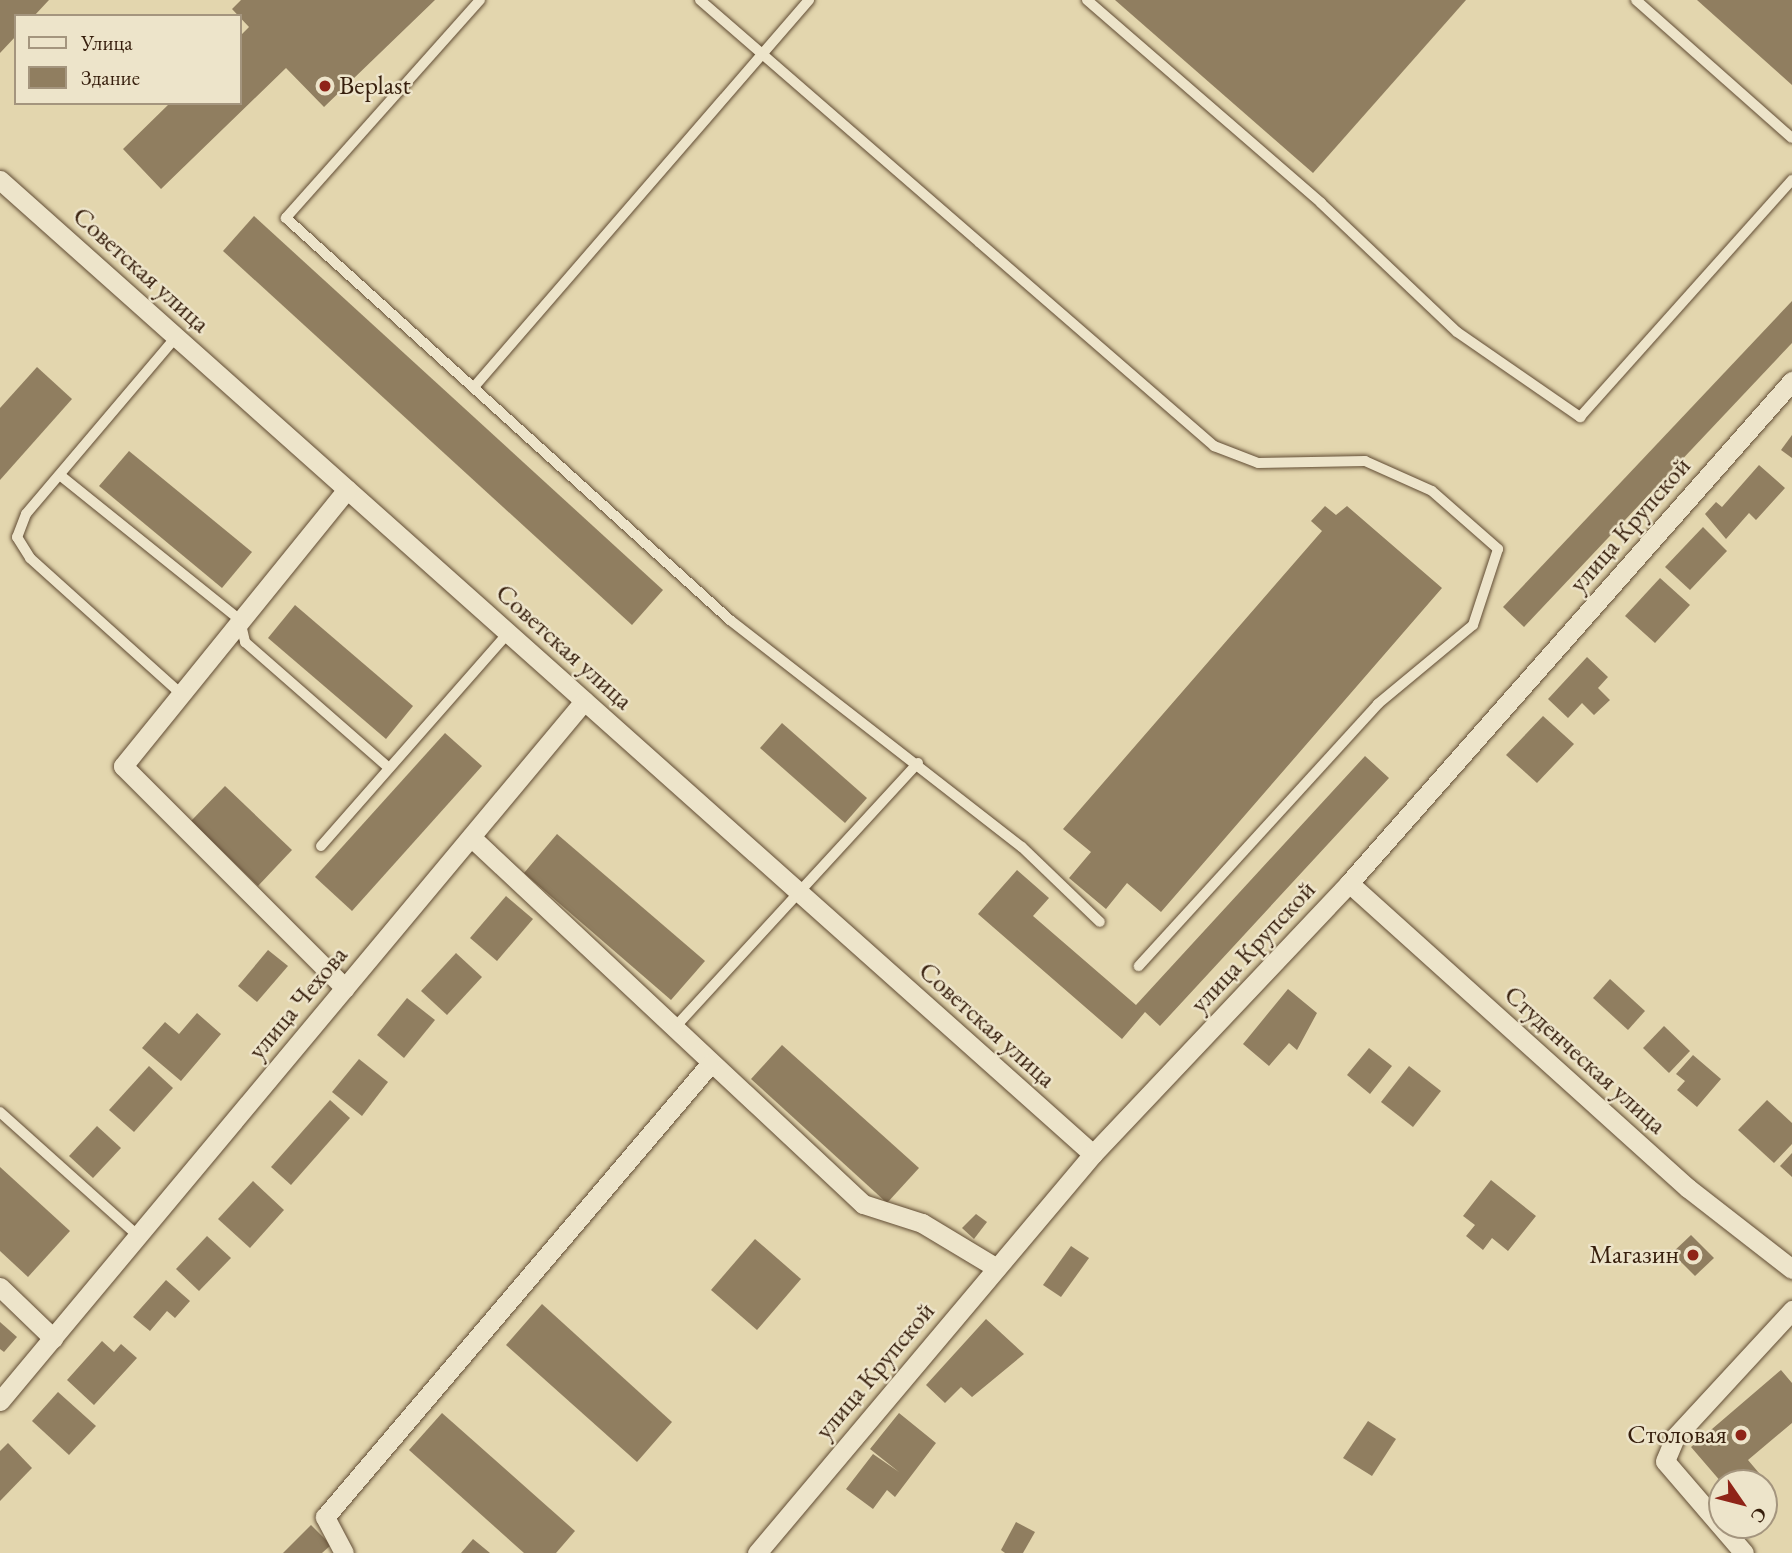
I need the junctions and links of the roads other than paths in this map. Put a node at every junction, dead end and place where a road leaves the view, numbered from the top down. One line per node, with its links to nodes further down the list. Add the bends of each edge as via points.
1 (480, 0): 12 (lane, via 286,218)
2 (700, 0): 6 (lane)
3 (809, 0): 6 (lane)
4 (1087, 0): 9 (lane, via 1321,203 1457,332 1580,417)
5 (1636, 0): 7 (lane)
6 (761, 53): 12 (lane); 26 (lane, via 1214,446 1258,463 1364,461 1432,491 1498,549 1473,625 1378,704)
7 (1792, 138)
8 (0, 180): 10 (street, Советская улица)
9 (1792, 180)
10 (176, 337): 13 (lane); 14 (street, Советская улица)
11 (1792, 381): 23 (street, улица Крупской)
12 (474, 387): 19 (lane, via 730,620)
13 (61, 476): 15 (lane); 17 (lane, via 26,514 17,537 30,558)
14 (347, 489): 15 (street); 16 (street, Советская улица)
15 (240, 620): 17 (street); 20 (lane, via 245,642)
16 (509, 633): 18 (street, Советская улица); 20 (lane)
17 (181, 694): 27 (street, via 123,766)
18 (584, 701): 21 (street, улица Чехова); 24 (street, Советская улица)
19 (918, 763): 24 (lane); 25 (lane, via 1023,847)
20 (389, 768): 22 (lane)
21 (471, 837): 27 (street, улица Чехова); 28 (street)
22 (321, 846)
23 (1349, 883): 31 (street, улица Крупской); 34 (street, Студенческая улица, via 1688,1188)
24 (798, 891): 28 (lane); 31 (street, Советская улица)
25 (1100, 922)
26 (1139, 966)
27 (345, 988): 32 (street, улица Чехова)
28 (677, 1025): 29 (street)
29 (710, 1064): 33 (street, via 863,1205 922,1223); 39 (street, via 325,1517)
30 (0, 1112): 32 (lane)
31 (1093, 1154): 33 (street, улица Крупской)
32 (138, 1236): 37 (street, улица Чехова)
33 (997, 1268): 40 (street, улица Крупской)
34 (1792, 1269)
35 (0, 1287): 37 (street)
36 (1792, 1310): 41 (street, via 1675,1437 1665,1461)
37 (53, 1338): 38 (street, улица Чехова)
38 (0, 1401)
39 (344, 1553)
40 (757, 1553)
41 (1744, 1553)

